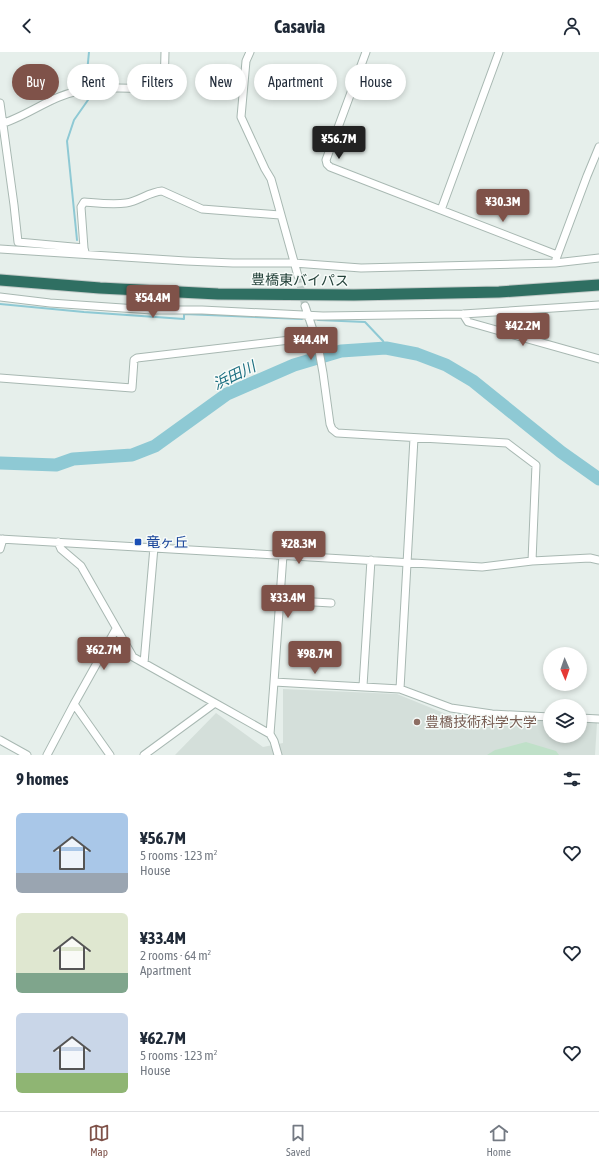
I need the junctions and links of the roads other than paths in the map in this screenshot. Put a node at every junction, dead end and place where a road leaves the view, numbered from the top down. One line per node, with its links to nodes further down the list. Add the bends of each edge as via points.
1 (165, 52): 6 (street, via 164,90 79,91)
2 (250, 52): 9 (street, via 246,61 241,117 271,179)
3 (366, 52): 8 (street, via 326,160 327,164)
4 (499, 52): 8 (street)
5 (0, 103): 6 (street)
6 (1, 124): 11 (street, via 18,242)
7 (599, 147): 12 (street)
8 (441, 210): 12 (street)
9 (280, 215): 11 (street, via 202,209 162,192 125,203 84,202 81,207); 14 (street)
10 (0, 249): 11 (street)
11 (85, 252): 14 (street, via 233,263)
12 (557, 255): 15 (street)
13 (599, 258): 15 (street)
14 (294, 263): 15 (street, via 361,268); 16 (street)
15 (555, 263)
16 (298, 276)
17 (0, 280): 18 (highway, 豊橋東バイパス, via 211,294 499,292)
18 (599, 286)
19 (0, 297): 23 (street, via 152,310)
20 (599, 304): 22 (street)
21 (305, 306): 23 (street)
22 (463, 314): 23 (street); 25 (street, via 468,322)
23 (308, 315): 24 (street)
24 (316, 341): 26 (street, via 137,358 134,360 132,388); 27 (street, via 332,429 337,433)
25 (599, 359)
26 (0, 378)
27 (414, 438): 35 (street, via 507,443 536,465); 36 (street)
28 (1, 539): 29 (street); 31 (street)
29 (58, 542): 30 (street); 39 (street, via 61,549 81,566)
30 (154, 547): 32 (street); 40 (street)
31 (0, 549)
32 (283, 555): 33 (street); 37 (street)
33 (371, 560): 36 (street); 42 (street)
34 (599, 560): 35 (street, via 590,558)
35 (532, 561): 36 (street, via 482,566)
36 (407, 562): 43 (street)
37 (280, 600): 38 (street); 41 (street)
38 (331, 603)
39 (116, 629): 40 (street, via 133,657); 45 (street)
40 (144, 663): 44 (street)
41 (274, 682): 42 (street); 49 (street)
42 (363, 686): 43 (street)
43 (400, 689): 46 (street, via 451,708 492,714)
44 (215, 703): 49 (street); 54 (street)
45 (74, 704): 52 (street); 53 (street)
46 (543, 717)
47 (587, 718): 48 (street)
48 (599, 719)
49 (270, 734): 55 (street)
50 (0, 740): 51 (street)
51 (27, 755)
52 (47, 755)
53 (110, 755)
54 (144, 755)
55 (278, 755)

